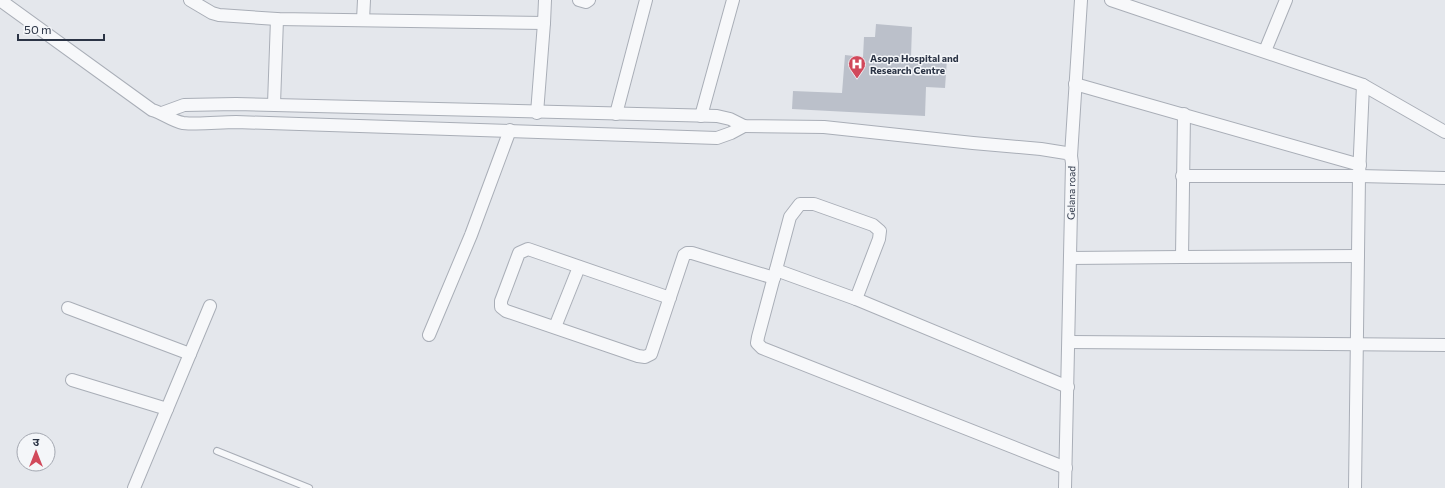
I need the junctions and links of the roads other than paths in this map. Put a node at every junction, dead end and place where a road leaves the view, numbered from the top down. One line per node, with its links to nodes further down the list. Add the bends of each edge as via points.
1 (0, 0): 20 (street, via 152,110)
2 (190, 0): 12 (street, via 219,15)
3 (364, 0): 13 (street)
4 (545, 0): 14 (street)
5 (579, 0): 6 (street)
6 (589, 0)
7 (646, 0): 22 (street)
8 (733, 0): 24 (street)
9 (1081, 0): 16 (street)
10 (1111, 0): 15 (street)
11 (1286, 0): 15 (street)
12 (277, 19): 13 (street); 19 (street)
13 (363, 20): 14 (street)
14 (544, 23): 21 (street)
15 (1265, 51): 17 (street)
16 (1076, 84): 23 (street); 29 (street)
17 (1364, 85): 28 (street); 30 (street)
18 (236, 104): 19 (street); 20 (street, via 184,105); 25 (street)
19 (274, 104): 21 (street)
20 (162, 113): 25 (street, via 172,120 184,123)
21 (537, 113): 22 (street)
22 (616, 114): 24 (street)
23 (1184, 114): 30 (street); 31 (street)
24 (701, 116): 26 (street, via 730,119)
25 (236, 122): 27 (street)
26 (744, 126): 27 (street, via 717,138); 29 (street, Gelana road, via 824,127 1041,149)
27 (510, 130): 43 (street, via 471,236)
28 (1445, 132)
29 (1071, 156): 35 (street, Gelana road)
30 (1360, 170): 31 (street); 32 (street); 33 (street)
31 (1182, 176): 34 (street)
32 (1445, 178)
33 (1358, 256): 34 (street); 45 (street)
34 (1182, 257): 35 (street)
35 (1070, 258): 44 (street, Gelana road)
36 (579, 267): 38 (street); 42 (street); 42 (street, via 528,249 519,253 501,307 506,311)
37 (775, 274): 38 (street, via 687,253 684,255); 39 (street); 39 (street, via 790,217 800,204 814,204 873,225 880,231 879,240); 52 (street, via 758,337 757,343 762,348)
38 (670, 298): 42 (street, via 651,354 645,357)
39 (856, 299): 49 (street)
40 (210, 306): 47 (street)
41 (68, 308): 47 (street)
42 (555, 327)
43 (429, 335)
44 (1070, 342): 45 (street); 49 (street, Gelana road)
45 (1357, 344): 46 (street); 56 (street)
46 (1445, 345)
47 (190, 354): 50 (street)
48 (72, 380): 50 (street)
49 (1068, 387): 52 (street, Gelana road)
50 (167, 409): 53 (street)
51 (217, 451): 54 (lane)
52 (1066, 468): 55 (street, Gelana road)
53 (134, 488)
54 (309, 488)
55 (1065, 488)
56 (1355, 488)

